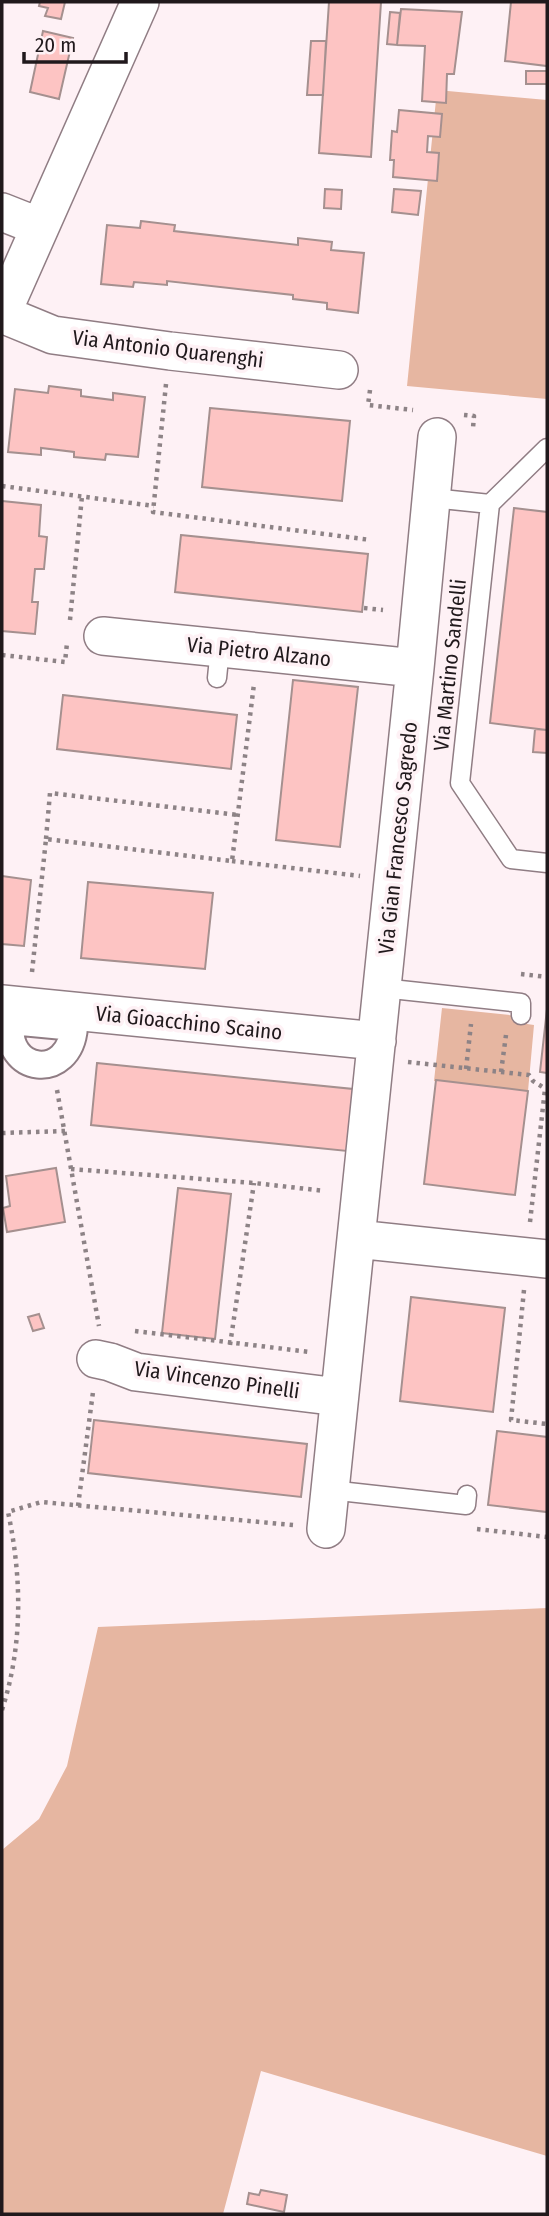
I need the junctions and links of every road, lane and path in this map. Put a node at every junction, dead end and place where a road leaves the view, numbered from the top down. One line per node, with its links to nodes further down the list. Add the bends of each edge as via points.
1 (140, 2): 3 (street)
2 (2, 212): 3 (street)
3 (40, 227): 4 (street)
4 (2, 314): 5 (street, Via Antonio Quarenghi, via 53,335)
5 (170, 352): 6 (street, Via Antonio Quarenghi); 13 (path)
6 (355, 374): 7 (path, via 368,405)
7 (448, 426): 11 (street, Via Gian Francesco Sagredo)
8 (547, 448): 12 (lane)
9 (2, 486): 10 (path)
10 (82, 496): 13 (path); 18 (path, via 65,662)
11 (432, 498): 12 (lane); 19 (street, Via Gian Francesco Sagredo)
12 (490, 504): 23 (lane, Via Martino Sandelli, via 460,783 511,859)
13 (154, 506): 14 (path, via 153,512)
14 (371, 540)
15 (364, 608): 16 (path)
16 (383, 610)
17 (103, 636): 19 (street, Via Pietro Alzano, via 219,663)
18 (2, 655)
19 (415, 668): 24 (street, Via Gian Francesco Sagredo)
20 (238, 815): 21 (path, via 50,793)
21 (46, 839)
22 (232, 860): 24 (path)
23 (547, 863)
24 (393, 879): 25 (street, Via Gian Francesco Sagredo)
25 (382, 988): 28 (lane, via 522,1003); 31 (street, Via Gian Francesco Sagredo)
26 (7, 1012): 31 (street, Via Gioacchino Scaino)
27 (461, 1020): 29 (path)
28 (514, 1020): 33 (path)
29 (471, 1021): 30 (path); 32 (path)
30 (483, 1022)
31 (391, 1052): 32 (path); 39 (street, Via Gian Francesco Sagredo)
32 (466, 1069): 33 (path)
33 (501, 1072): 34 (path, via 529,1075)
34 (546, 1089): 41 (path)
35 (65, 1131): 36 (path)
36 (2, 1133)
37 (71, 1169): 38 (path)
38 (254, 1183): 39 (path); 44 (path)
39 (361, 1195): 40 (street, Via Gian Francesco Sagredo)
40 (356, 1239): 41 (street); 47 (street)
41 (534, 1258): 48 (path, via 512,1420)
42 (127, 1330): 44 (path)
43 (101, 1338): 46 (street, Via Vincenzo Pinelli, via 110,1362 136,1372)
44 (230, 1343): 45 (path); 46 (path)
45 (317, 1353)
46 (225, 1384): 47 (street, Via Vincenzo Pinelli)
47 (339, 1397): 49 (street)
48 (547, 1424)
49 (330, 1490): 50 (lane, via 466,1505); 52 (street)
50 (467, 1495)
51 (469, 1528): 53 (path)
52 (326, 1529): 54 (path, via 41,1502 8,1511 19,1621)
53 (547, 1537)
54 (2, 1710)

